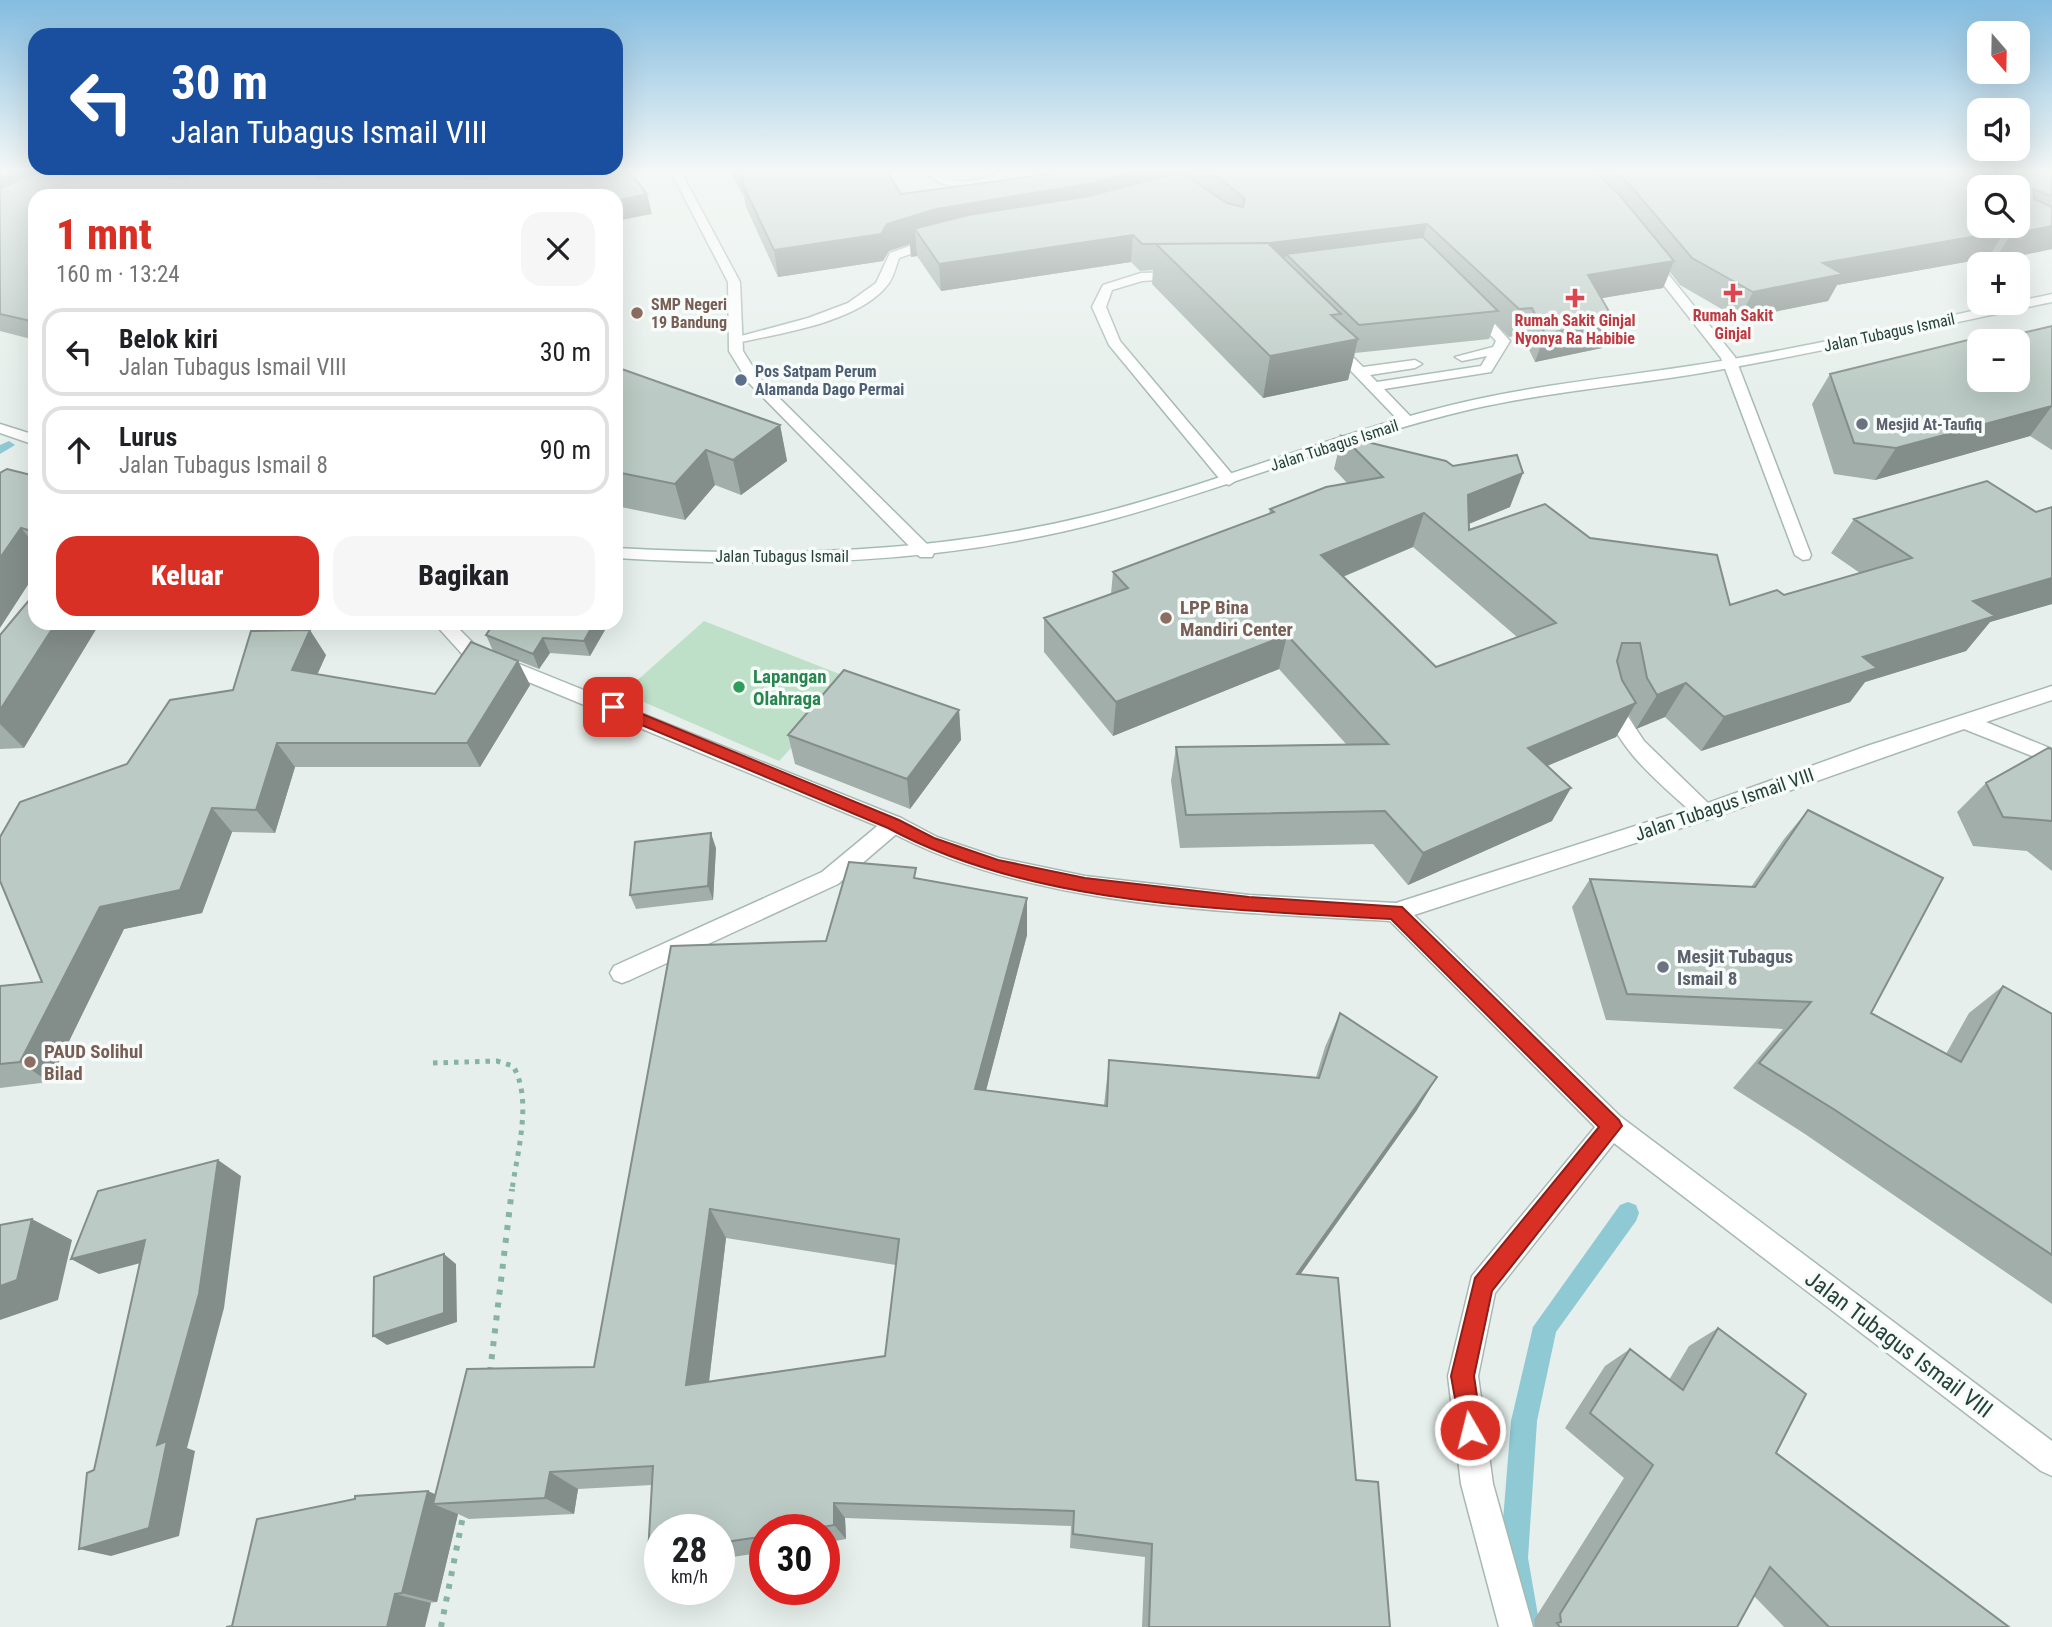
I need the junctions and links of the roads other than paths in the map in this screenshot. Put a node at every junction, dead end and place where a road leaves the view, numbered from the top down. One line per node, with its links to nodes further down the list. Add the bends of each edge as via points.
1 (714, 244): 8 (street, via 734,282)
2 (925, 244): 8 (street, via 894,256 881,286 862,301 797,326)
3 (1641, 249): 12 (street)
4 (1191, 275): 18 (street, via 1141,277 1107,288 1099,307 1114,342)
5 (2052, 298): 12 (street, Jalan Tubagus Ismail)
6 (1466, 302): 9 (street, via 1501,337)
7 (1322, 333): 13 (street)
8 (737, 340): 20 (street, via 736,351 755,382)
9 (1498, 350): 10 (street); 14 (street, via 1486,369)
10 (1462, 357)
11 (1415, 364): 13 (street)
12 (1731, 364): 15 (street, Jalan Tubagus Ismail, via 1581,385); 21 (street)
13 (1359, 372): 14 (street)
14 (1373, 387): 15 (street)
15 (1407, 421): 18 (street, Jalan Tubagus Ismail)
16 (3, 433): 17 (street)
17 (28, 438)
18 (1229, 480): 20 (street, Jalan Tubagus Ismail, via 1096,519)
19 (623, 553): 20 (street, Jalan Tubagus Ismail, via 769,558)
20 (926, 553)
21 (1803, 555)
22 (450, 630): 28 (street, Jalan Tubagus Ismail VIII, via 470,651)
23 (1612, 684): 27 (street, via 1614,706 1626,733)
24 (2052, 694): 25 (street, Jalan Tubagus Ismail VIII)
25 (1967, 722): 26 (street); 27 (street, Jalan Tubagus Ismail VIII)
26 (2052, 757)
27 (1705, 812): 29 (street, Jalan Tubagus Ismail VIII)
28 (894, 824): 29 (street, Jalan Tubagus Ismail VIII, via 929,843 998,867 1085,885 1249,904); 30 (street, via 830,878)
29 (1396, 912): 31 (street, Jalan Tubagus Ismail VIII)
30 (622, 973)
31 (1612, 1126): 32 (street, Jalan Tubagus Ismail VIII); 33 (street, via 1482,1286 1463,1376 1478,1484)
32 (2052, 1460)
33 (1516, 1627)

